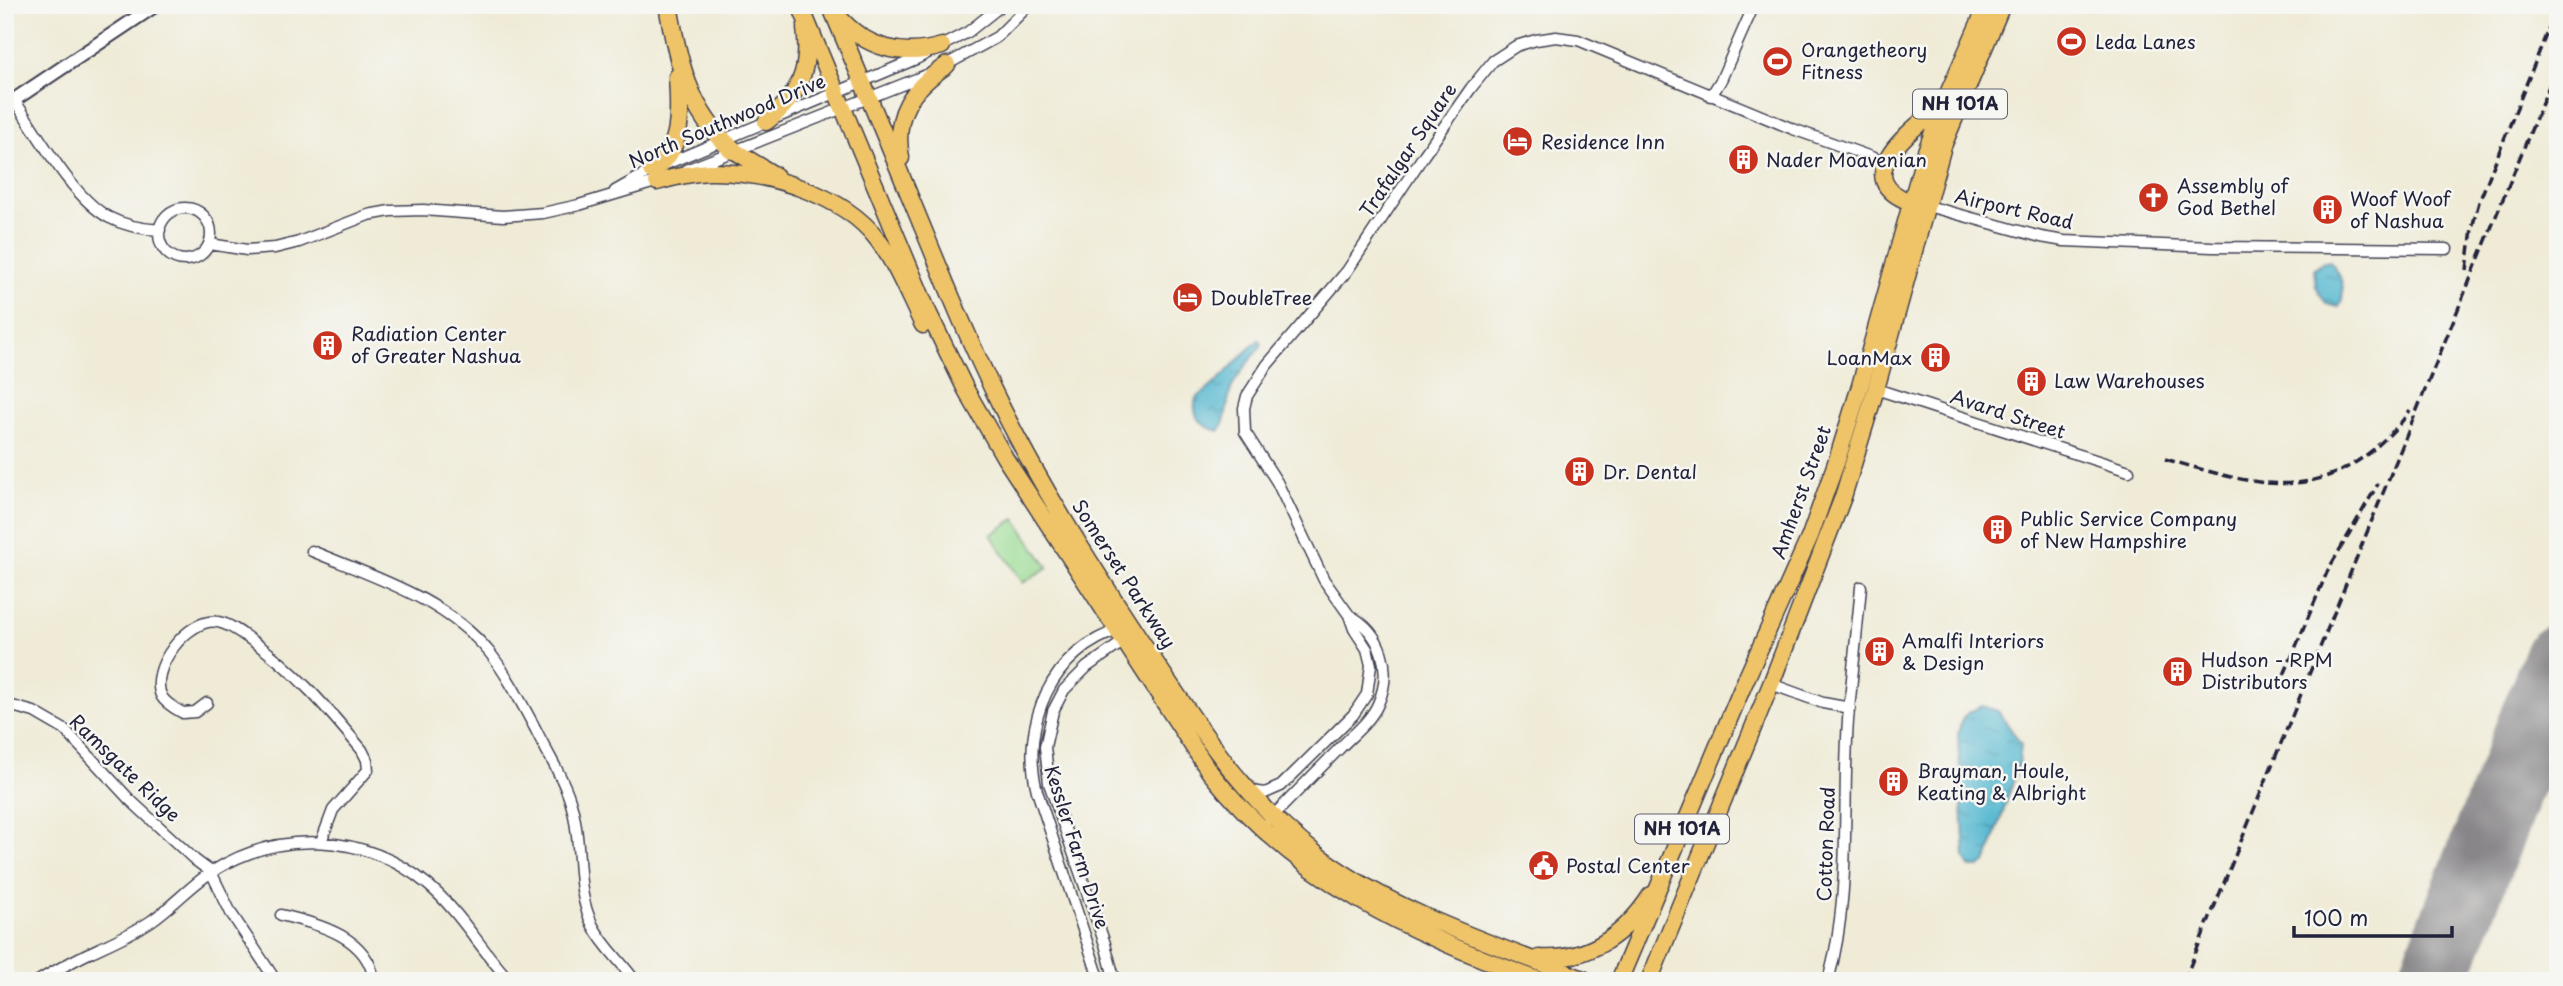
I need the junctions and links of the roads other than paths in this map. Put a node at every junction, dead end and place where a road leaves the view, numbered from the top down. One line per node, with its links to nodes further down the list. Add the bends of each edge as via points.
1 (156, 5): 18 (street)
2 (668, 5): 10 (highway)
3 (800, 5): 14 (main road, Somerset Parkway); 20 (main road, via 806,68 793,94)
4 (830, 5): 11 (main road, via 853,31 878,46 915,51); 13 (main road, Somerset Parkway)
5 (1002, 5): 11 (street, North Southwood Drive)
6 (1029, 5): 12 (street, North Southwood Drive, via 997,37)
7 (1754, 5): 15 (street)
8 (1987, 5): 17 (main road, Amherst Street / NH 101A)
9 (2002, 5): 26 (main road, Amherst Street / NH 101A)
10 (672, 25): 21 (highway, via 679,63 693,100); 23 (highway, via 678,128 670,152)
11 (942, 46): 13 (street, North Southwood Drive)
12 (947, 65): 16 (street, North Southwood Drive); 25 (main road, via 919,88 901,117 898,140)
13 (862, 81): 14 (street, North Southwood Drive); 16 (main road, Somerset Parkway)
14 (837, 92): 19 (main road, Somerset Parkway); 20 (street, North Southwood Drive)
15 (1711, 96): 22 (street, Trafalgar Square); 35 (street, Trafalgar Square, via 1568,38 1536,40 1500,55 1471,88 1347,271 1260,375 1247,396 1245,432 1277,482 1324,580)
16 (869, 98): 19 (street, North Southwood Drive); 25 (main road, Somerset Parkway)
17 (1945, 100): 22 (main road); 26 (main road, Amherst Street / NH 101A)
18 (10, 103): 27 (street, via 94,207 116,221)
19 (843, 108): 21 (street, North Southwood Drive); 31 (main road, Somerset Parkway, via 924,303)
20 (766, 122): 21 (street, North Southwood Drive)
21 (728, 145): 23 (street, North Southwood Drive); 23 (street, North Southwood Drive); 24 (main road)
22 (1885, 162): 26 (main road, via 1888,187)
23 (654, 176): 24 (main road, via 721,172); 28 (street, North Southwood Drive, via 571,208 523,215 382,212 263,250)
24 (799, 188): 31 (main road, via 841,207 872,233 936,349)
25 (909, 195): 36 (main road, Somerset Parkway, via 1010,426)
26 (1918, 204): 29 (street, Airport Road, via 2064,241); 30 (main road, Amherst Street / NH 101A); 45 (main road, Amherst Street / NH 101A, via 1810,536)
27 (160, 230): 28 (street, via 165,251 179,260 195,259); 28 (street, via 170,214 192,209 209,225)
28 (210, 244)
29 (2447, 249)
30 (1877, 389): 32 (street, Avard Street); 37 (main road, Amherst Street / NH 101A, via 1843,497)
31 (966, 390): 36 (main road, Somerset Parkway, via 1005,458)
32 (2129, 471)
33 (312, 551): 53 (street, via 414,594 455,620 491,654 568,793 581,890 593,925)
34 (1861, 587): 40 (street, Cotton Road)
35 (1349, 615): 41 (street, Trafalgar Square, via 1371,666 1364,700 1281,786 1261,793); 42 (street, Trafalgar Square, via 1364,623 1382,654 1384,674 1378,703 1363,725)
36 (1125, 634): 41 (main road, Somerset Parkway); 42 (main road, Somerset Parkway, via 1209,771 1234,801); 54 (street, Kessler Farm Drive, via 1087,648 1066,665 1045,695 1032,740 1037,791); 55 (street, Kessler Farm Drive, via 1064,690 1045,747 1049,783)
37 (1771, 684): 40 (street); 59 (main road, Amherst Street / NH 101A)
38 (207, 703): 43 (street, via 195,712 183,713 163,699 158,676 177,644 205,621 240,632 289,668 354,740 368,770 333,810)
39 (5, 704): 44 (street, Ramsgate Ridge, via 34,712 65,730 130,799)
40 (1850, 708): 60 (street, Cotton Road, via 1842,903)
41 (1244, 788): 42 (main road, Somerset Parkway)
42 (1266, 822): 47 (main road, Somerset Parkway, via 1375,891); 48 (main road, Somerset Parkway, via 1291,855 1352,897)
43 (321, 842): 44 (street, via 276,845); 52 (street, via 376,854 416,876 448,905)
44 (211, 872): 49 (street, via 152,920); 50 (street, via 231,913)
45 (1661, 878): 47 (main road, via 1636,916 1603,943 1562,957); 58 (main road, Amherst Street / NH 101A)
46 (281, 915): 51 (street, via 352,942 368,960)
47 (1518, 954): 57 (main road, Somerset Parkway)
48 (1520, 976): 56 (main road, Somerset Parkway)
49 (38, 981)
50 (276, 981)
51 (374, 981)
52 (510, 981)
53 (635, 981)
54 (1100, 981)
55 (1115, 981)
56 (1541, 981)
57 (1588, 981)
58 (1619, 981)
59 (1649, 981)
60 (1828, 981)

